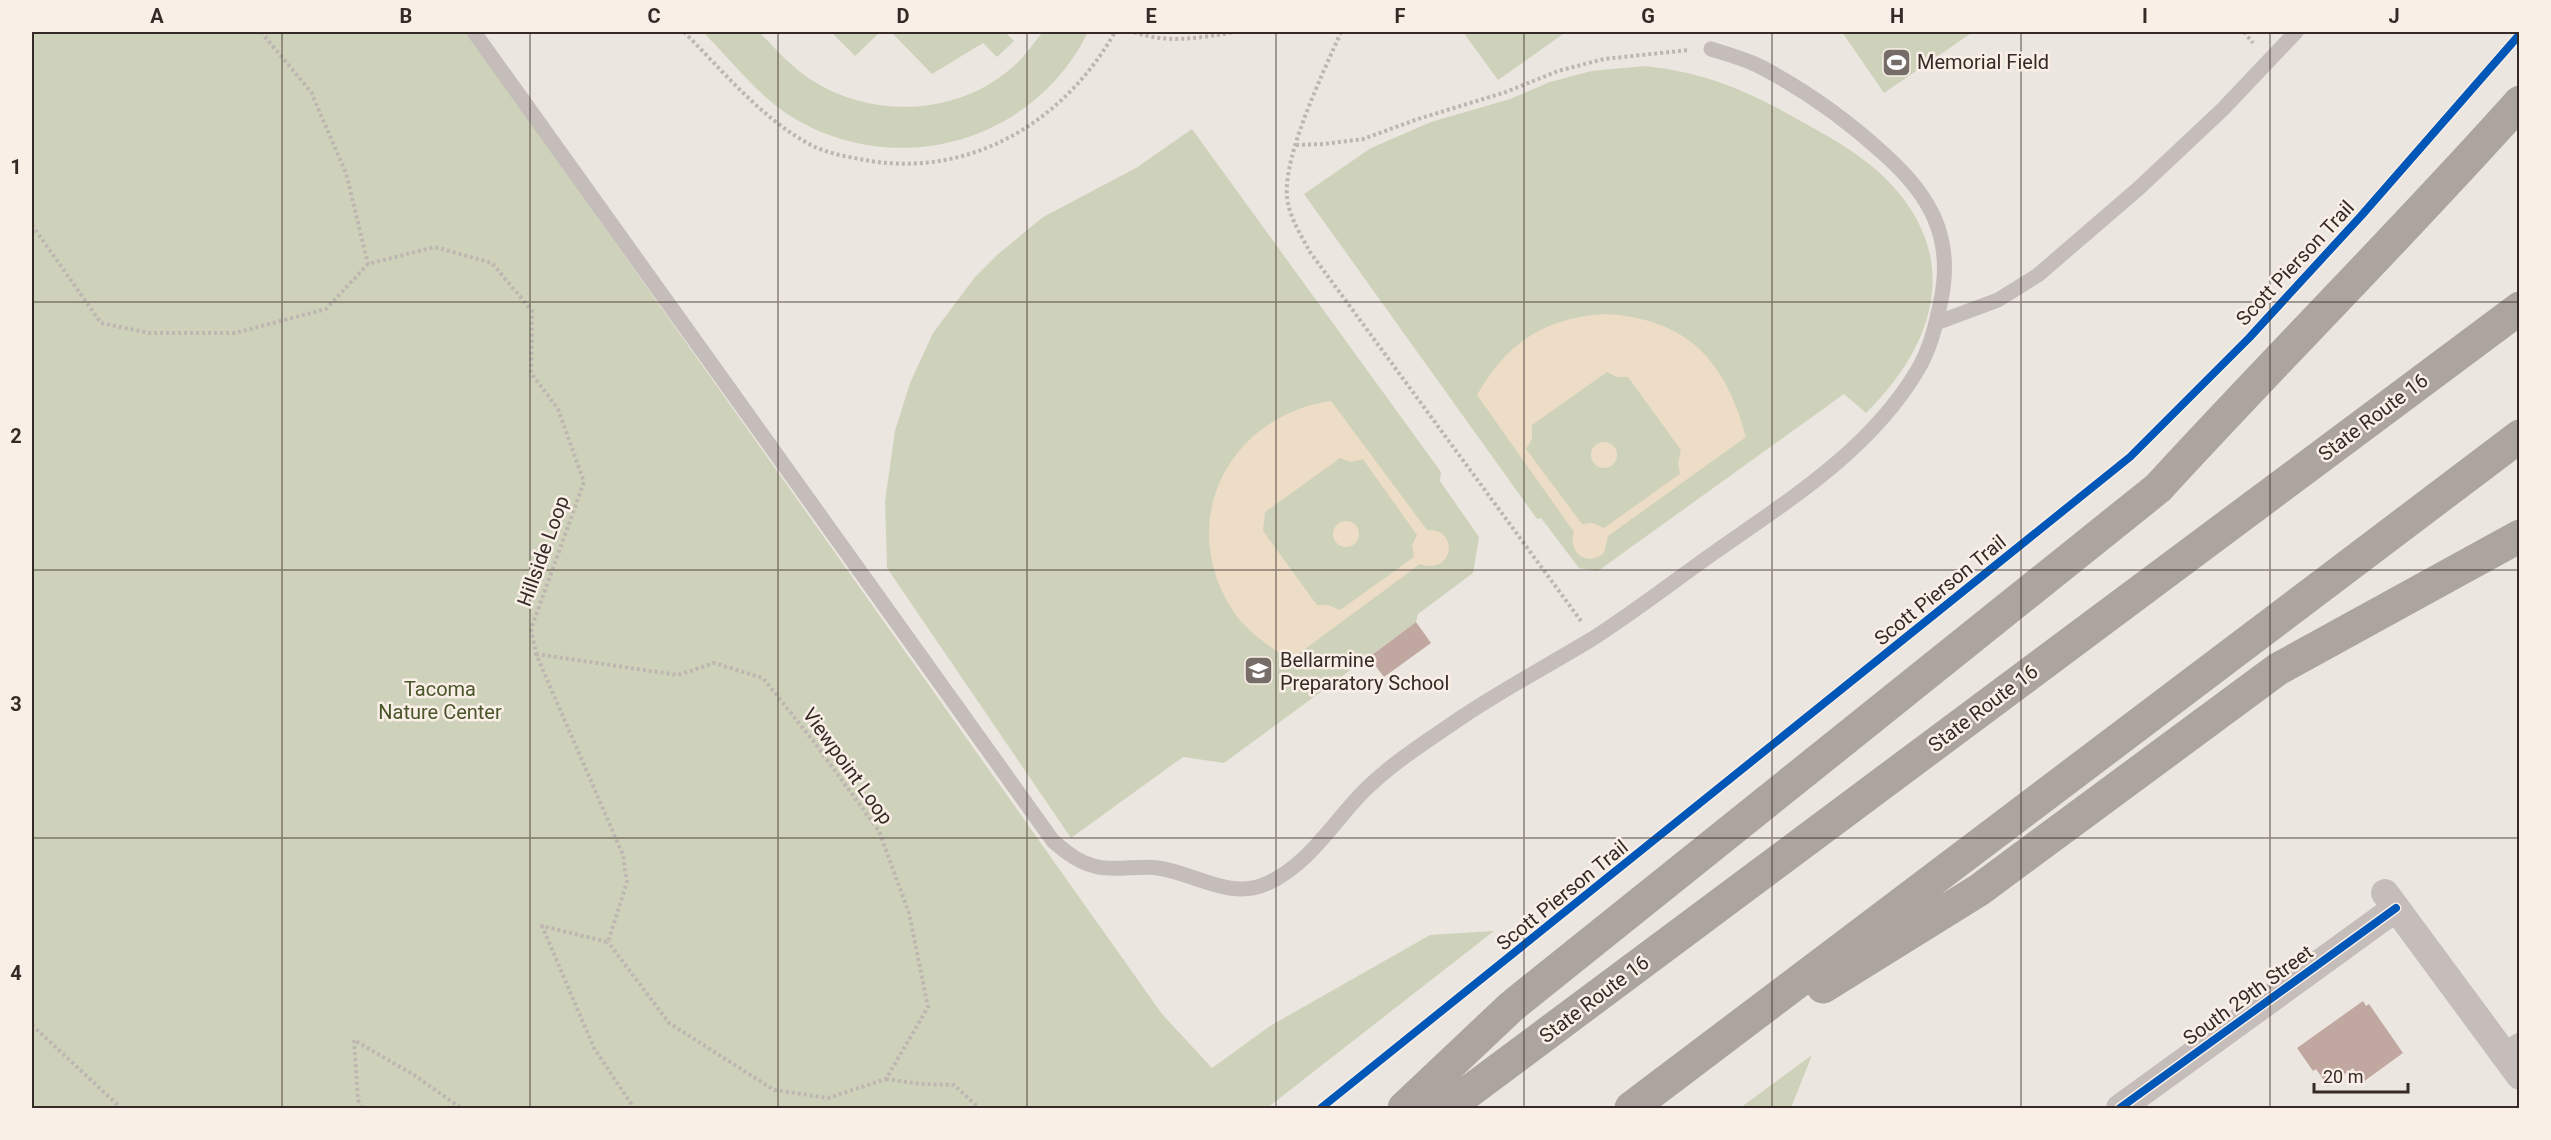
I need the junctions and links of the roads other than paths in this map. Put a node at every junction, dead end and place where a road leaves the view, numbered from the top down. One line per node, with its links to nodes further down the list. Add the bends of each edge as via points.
1 (474, 32): 6 (lane, via 1053,841 1074,859 1100,868 1156,867 1215,886 1240,889 1266,885 1291,869 1400,759 1493,697 1593,638 1810,485 1852,450 1918,370)
2 (2296, 32): 6 (lane, via 2223,110 2038,275 1998,300)
3 (1711, 49): 6 (lane, via 1758,65 1816,100 1898,166 1921,191 1945,253)
4 (2520, 102): 12 (highway, via 2158,488 1512,1006)
5 (2520, 308): 13 (highway, State Route 16)
6 (1936, 323)
7 (2520, 436): 11 (highway)
8 (2520, 536): 11 (highway, via 2278,669 1979,890)
9 (2510, 1045): 10 (street); 14 (street, South 29th Street, via 2390,900)
10 (2520, 1076)
11 (1639, 1103)
12 (1404, 1108)
13 (1447, 1108)
14 (2120, 1108)

